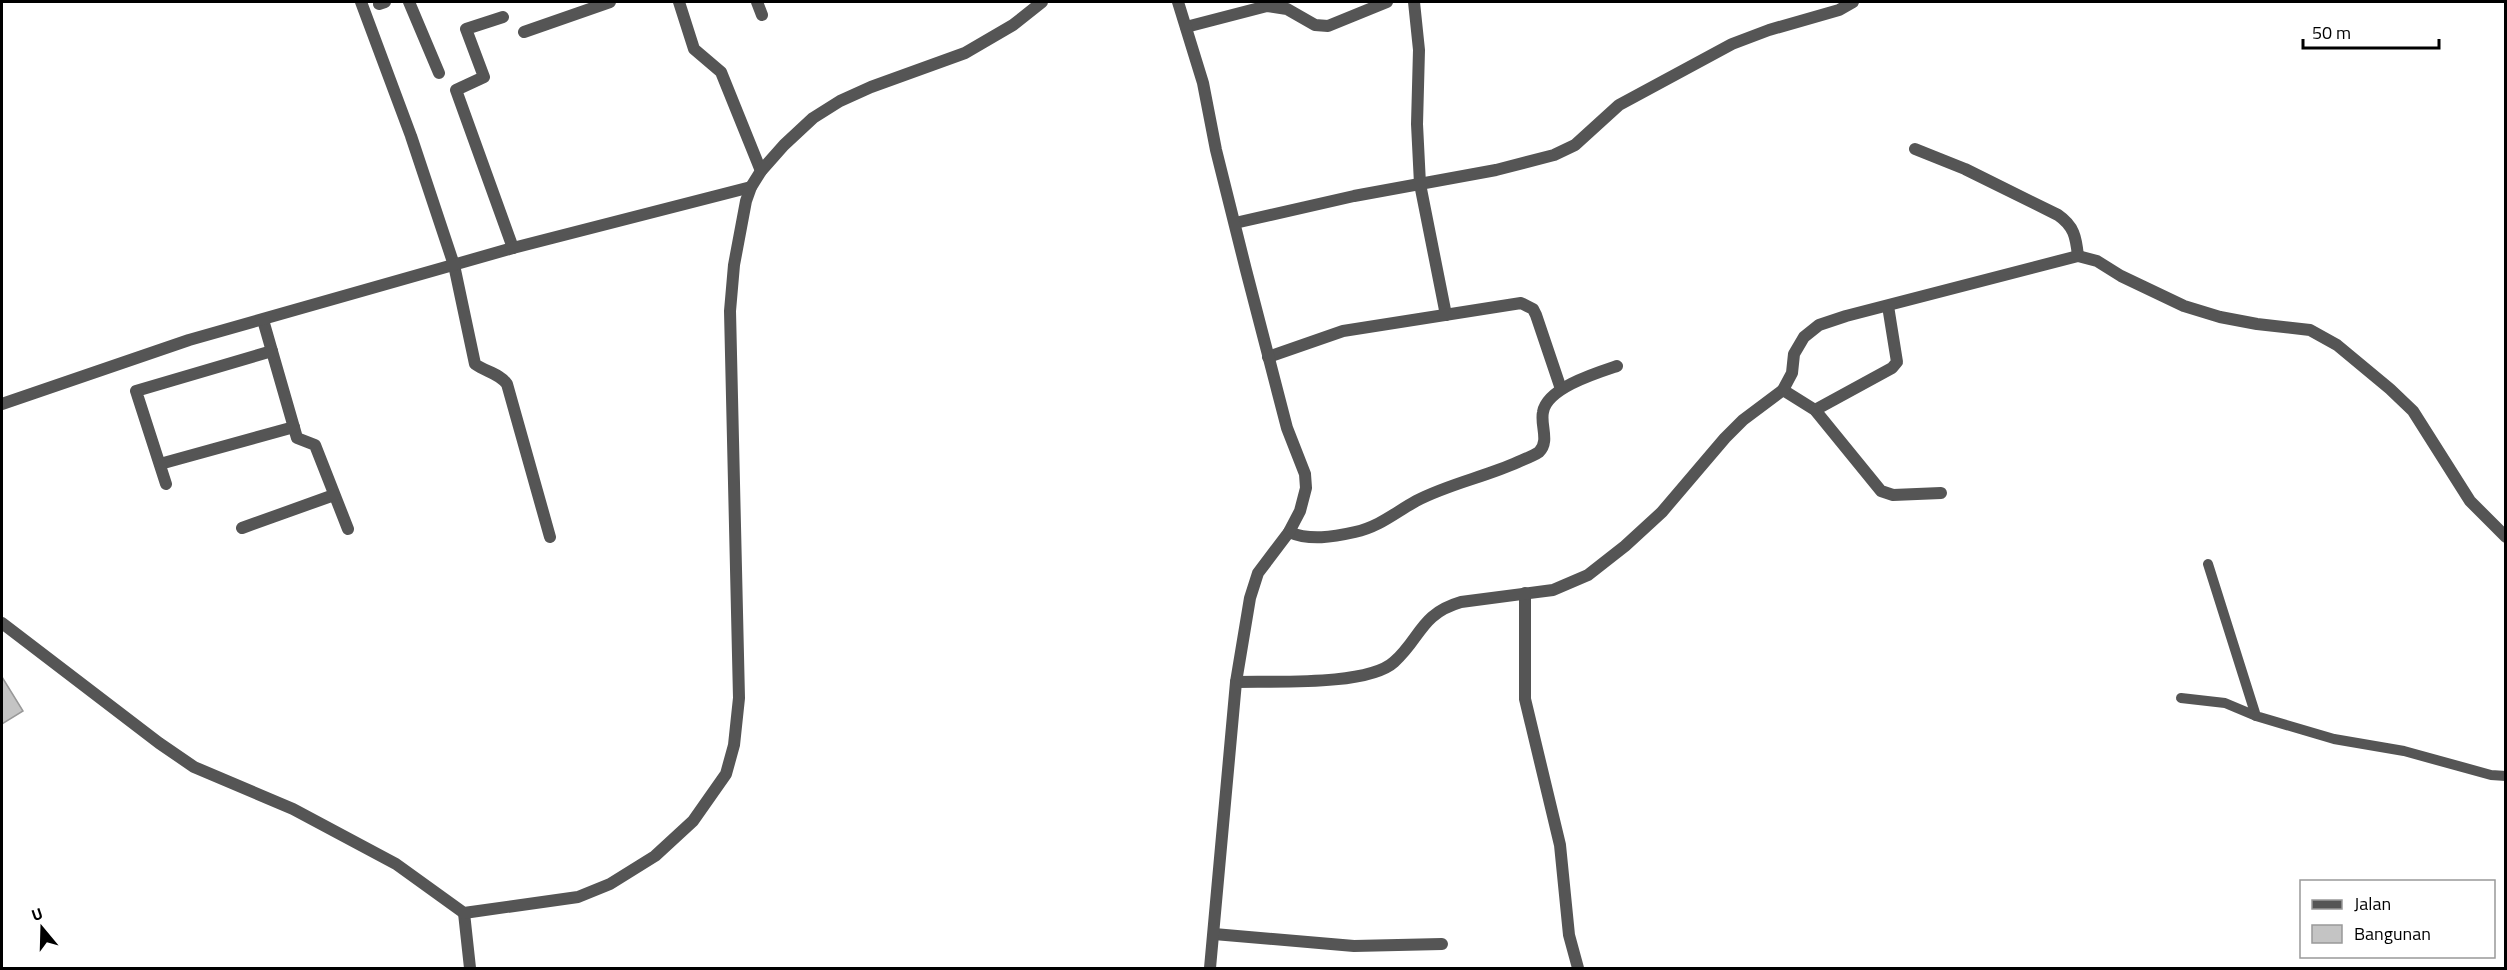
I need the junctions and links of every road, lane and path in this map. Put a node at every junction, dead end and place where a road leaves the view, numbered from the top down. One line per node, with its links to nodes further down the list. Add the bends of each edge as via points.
1 (362, 2): 23 (street)
2 (409, 2): 15 (street)
3 (610, 2): 14 (street)
4 (679, 2): 17 (street, via 694,49 722,72)
5 (758, 2): 11 (street)
6 (1041, 2): 17 (street, via 1013,25 965,53 840,101 813,118)
7 (1178, 2): 13 (street)
8 (1387, 2): 13 (street, via 1328,26 1315,25 1278,6 1267,6)
9 (1414, 2): 18 (street, via 1419,50)
10 (1853, 2): 18 (street, via 1732,44 1619,105 1575,145 1554,155)
11 (762, 15)
12 (503, 17): 21 (street, via 466,29 484,77 456,90)
13 (1186, 27): 20 (street)
14 (524, 32)
15 (439, 73)
16 (1915, 149): 22 (street, via 2058,215 2073,229)
17 (761, 171): 19 (street)
18 (1420, 184): 20 (street); 25 (street)
19 (752, 187): 21 (street); 51 (street, via 734,265 730,311 739,698 726,774 693,821 655,856 610,884 578,897)
20 (1235, 223): 28 (street)
21 (513, 249): 23 (street)
22 (2078, 256): 24 (street); 43 (street, via 2097,261 2184,306 2220,317 2310,330 2337,345 2413,411 2469,501)
23 (454, 265): 26 (street); 42 (street, via 475,364 497,374 507,384)
24 (1888, 306): 31 (street, via 1837,319 1810,331 1797,345 1790,380); 33 (street, via 1897,362)
25 (1446, 315): 28 (street, via 1344,332); 30 (street, via 1528,305 1536,315)
26 (263, 320): 27 (street); 32 (street, via 135,358)
27 (272, 351): 34 (street); 35 (street, via 135,391)
28 (1269, 357): 41 (street, via 1287,428 1305,474 1304,500)
29 (1617, 366): 30 (street)
30 (1561, 389): 41 (street, via 1546,402 1542,414 1544,440 1540,450 1530,456 1416,501 1378,525 1358,532 1302,538)
31 (1783, 390): 33 (street); 45 (street, via 1743,420 1662,512 1625,546 1577,581)
32 (2, 404)
33 (1815, 410): 37 (street, via 1881,491 1893,495)
34 (294, 427): 35 (street); 38 (street, via 297,438 315,445)
35 (160, 464): 36 (street)
36 (166, 484)
37 (1941, 494)
38 (334, 495): 39 (street); 40 (street)
39 (242, 528)
40 (348, 529)
41 (1289, 532): 47 (street, via 1253,585)
42 (550, 537)
43 (2505, 537)
44 (2208, 564): 49 (lane)
45 (1525, 594): 47 (street, via 1461,602 1439,610 1395,662 1376,673 1359,678); 56 (street, via 1525,699 1560,845 1569,935)
46 (2, 623): 51 (street, via 194,767 293,809 396,864)
47 (1236, 682): 52 (street)
48 (2181, 698): 49 (lane, via 2225,703)
49 (2256, 716): 50 (lane, via 2334,739 2404,751 2490,776)
50 (2505, 776)
51 (464, 913): 54 (street)
52 (1214, 934): 53 (street, via 1354,946); 55 (street)
53 (1442, 944)
54 (470, 969)
55 (1210, 969)
56 (1578, 969)

